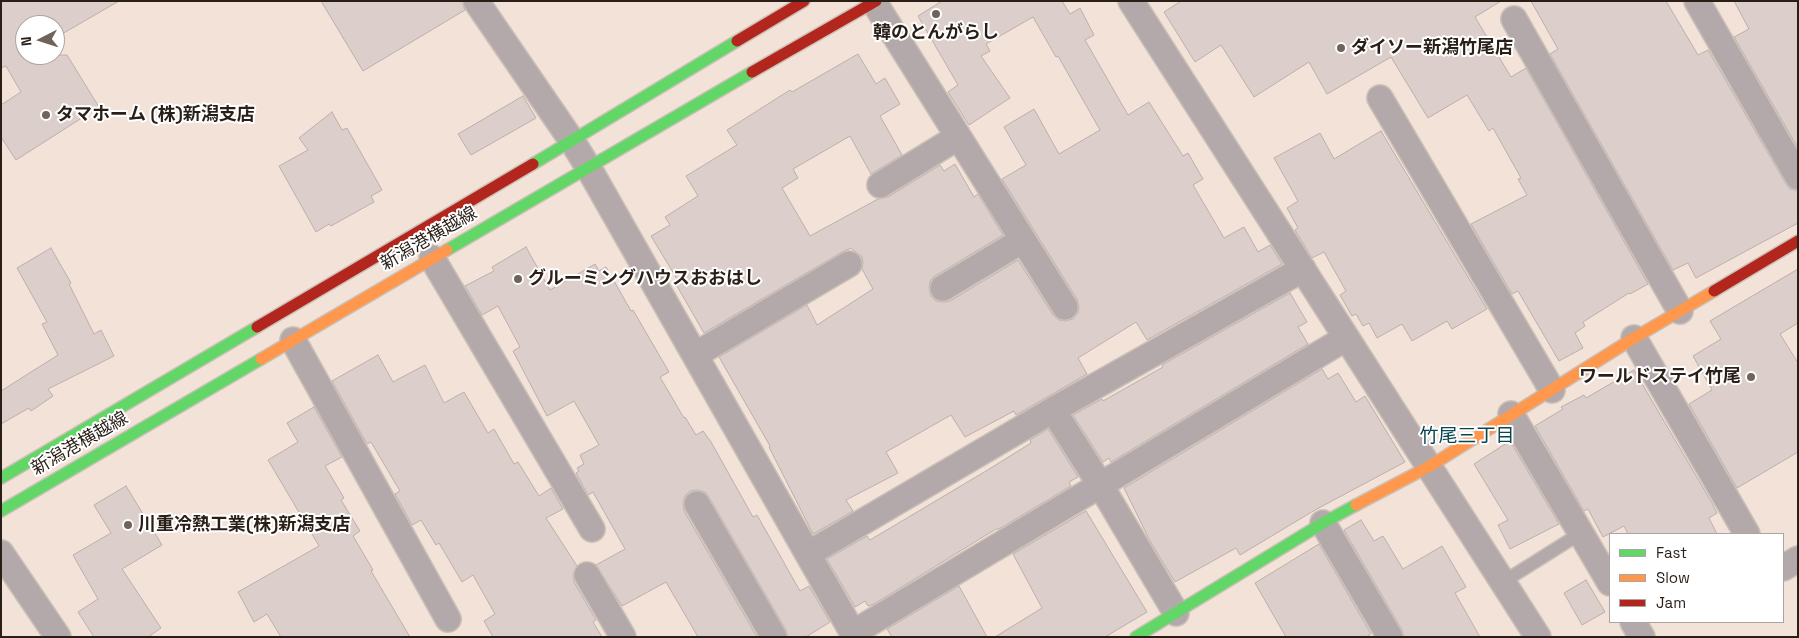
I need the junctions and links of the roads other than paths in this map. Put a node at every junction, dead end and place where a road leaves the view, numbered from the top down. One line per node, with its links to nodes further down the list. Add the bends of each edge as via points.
1 (476, 1): 9 (street)
2 (804, 1): 9 (main road, 新潟港横越線)
3 (1131, 1): 17 (street)
4 (1697, 1): 11 (street)
5 (875, 2): 8 (street); 10 (main road, 新潟港横越線)
6 (1514, 19): 20 (street)
7 (1380, 98): 25 (street)
8 (958, 136): 12 (street); 13 (street)
9 (572, 140): 10 (street); 29 (main road, 新潟港横越線)
10 (588, 167): 15 (main road, 新潟港横越線); 24 (street)
11 (1798, 177)
12 (880, 185)
13 (1023, 240): 18 (street); 19 (street)
14 (1798, 241): 20 (main road)
15 (432, 258): 23 (main road, 新潟港横越線); 34 (street)
16 (849, 264): 24 (street)
17 (1302, 269): 21 (street); 26 (street)
18 (944, 288)
19 (1064, 307)
20 (1680, 311): 22 (main road)
21 (1346, 338): 28 (street); 30 (street)
22 (1634, 338): 25 (main road); 36 (street)
23 (292, 340): 32 (main road, 新潟港横越線); 45 (street)
24 (695, 355): 38 (street)
25 (1552, 390): 27 (main road)
26 (1053, 410): 30 (street); 38 (street)
27 (1511, 414): 28 (main road); 35 (street)
28 (1430, 466): 33 (main road); 43 (street)
29 (1, 478)
30 (1101, 486): 44 (street); 47 (street)
31 (697, 504): 50 (street)
32 (1, 511)
33 (1323, 523): 44 (main road); 52 (street)
34 (592, 529)
35 (1581, 533): 42 (street); 43 (lane)
36 (1746, 533)
37 (1, 553): 48 (street)
38 (808, 554): 47 (street)
39 (1798, 559): 40 (street)
40 (1784, 567)
41 (587, 575): 49 (street)
42 (1609, 581)
43 (1503, 582): 53 (street)
44 (1176, 613): 51 (main road)
45 (448, 619)
46 (1634, 623): 54 (street)
47 (854, 635)
48 (58, 637)
49 (623, 637)
50 (774, 637)
51 (1136, 637)
52 (1390, 637)
53 (1538, 637)
54 (1642, 637)

